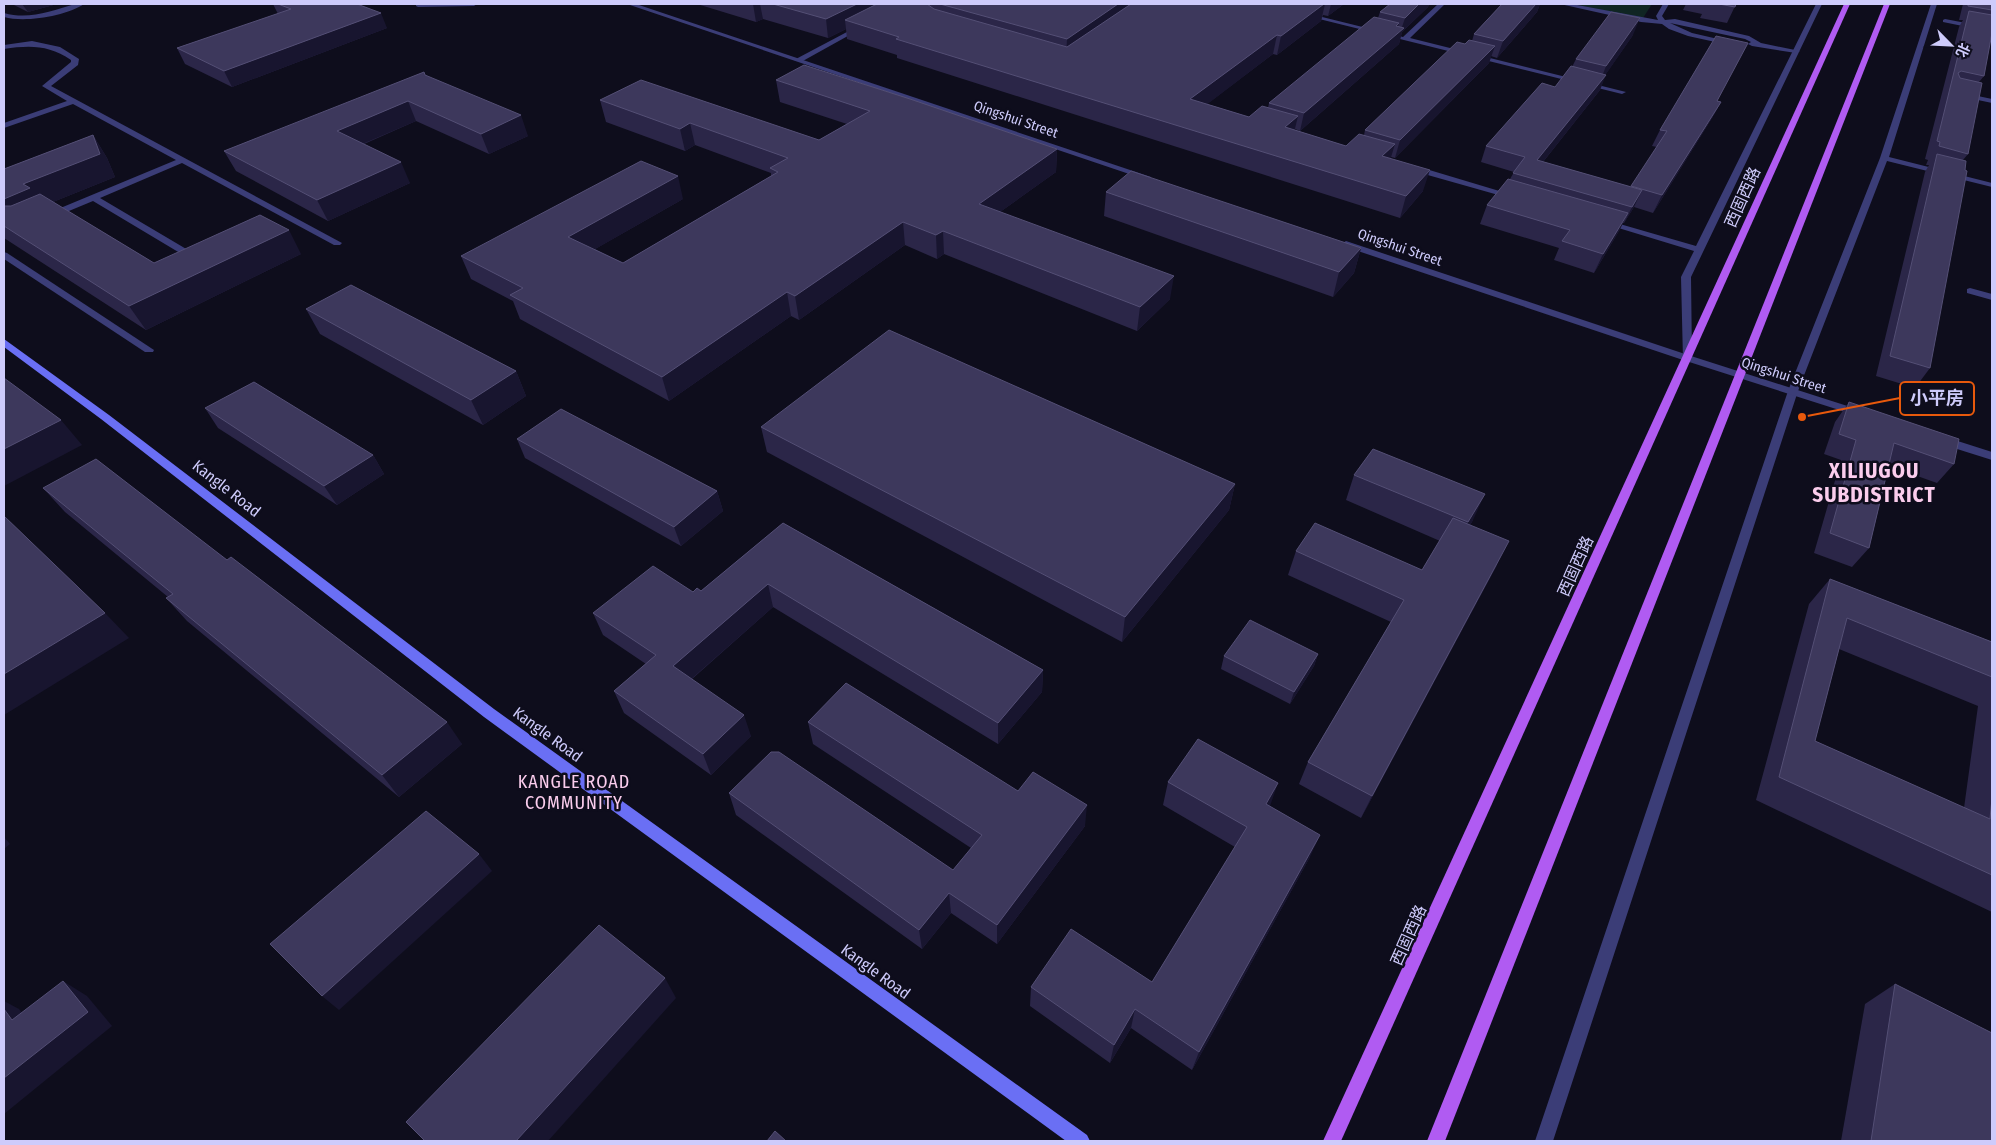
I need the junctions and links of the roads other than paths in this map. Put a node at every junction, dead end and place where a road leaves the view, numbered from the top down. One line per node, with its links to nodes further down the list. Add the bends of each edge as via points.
1 (81, 4): 13 (street, via 39,16 17,18)
2 (474, 4): 11 (street)
3 (630, 4): 22 (street, Qingshui Street)
4 (1442, 4): 18 (street)
5 (1563, 4): 15 (street)
6 (1666, 4): 15 (street, via 1659,16)
7 (1819, 4): 21 (street)
8 (1847, 4): 46 (main road, 西固西路)
9 (1887, 4): 47 (main road)
10 (1934, 4): 28 (street)
11 (418, 5)
12 (1300, 13): 18 (street)
13 (4, 15)
14 (1945, 21): 17 (street)
15 (1662, 22): 19 (street, via 1675,21 1747,37); 19 (street, via 1672,30 1740,44)
16 (868, 23): 22 (street)
17 (1992, 30)
18 (1405, 39): 23 (street)
19 (1758, 43): 21 (street)
20 (4, 47): 25 (street, via 48,44 75,59 71,69 46,86)
21 (1796, 51): 39 (street)
22 (798, 60): 31 (street, Qingshui Street)
23 (1622, 92)
24 (1952, 92): 26 (street)
25 (73, 101): 27 (street); 29 (street)
26 (1992, 101)
27 (4, 126)
28 (1884, 158): 32 (street); 48 (street)
29 (182, 160): 33 (street); 38 (street, via 280,217)
30 (1403, 165): 34 (street)
31 (1153, 179)
32 (1992, 186)
33 (93, 197): 35 (street); 40 (street, via 193,256)
34 (1518, 198)
35 (41, 219)
36 (1594, 220): 39 (street)
37 (1340, 242): 46 (street, Qingshui Street)
38 (337, 243)
39 (1699, 250): 46 (street, via 1686,277)
40 (202, 253)
41 (5, 256): 45 (street)
42 (1970, 291): 43 (street)
43 (1992, 297)
44 (4, 342): 52 (main road, Kangle Road, via 490,713)
45 (149, 350)
46 (1687, 358): 47 (street, Qingshui Street); 53 (main road, 西固西路)
47 (1739, 374): 48 (street, Qingshui Street); 54 (main road)
48 (1792, 391): 49 (street, Qingshui Street); 55 (street)
49 (1869, 416)
50 (1935, 437): 51 (street)
51 (1992, 456)
52 (1082, 1141)
53 (1332, 1141)
54 (1436, 1141)
55 (1544, 1141)

